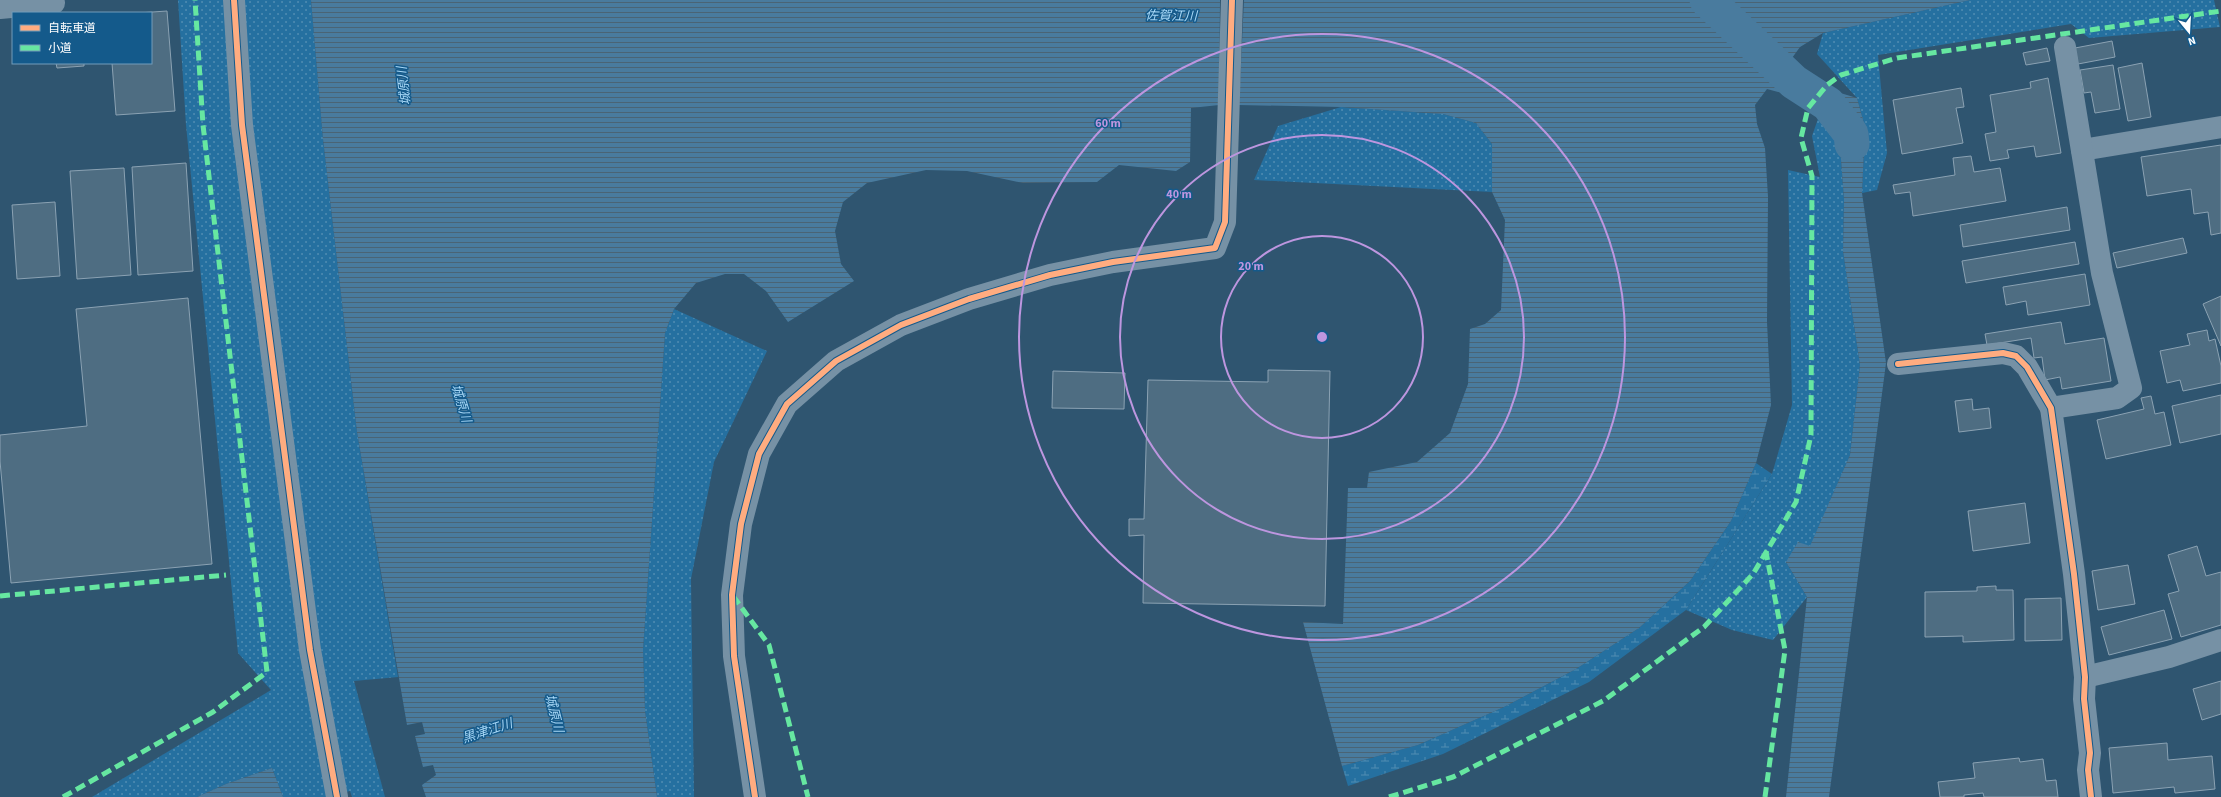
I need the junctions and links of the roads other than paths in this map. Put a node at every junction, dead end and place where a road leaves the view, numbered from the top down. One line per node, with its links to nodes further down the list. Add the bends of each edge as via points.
1 (234, 0): 12 (street, via 242,133 310,650)
2 (1232, 0): 13 (street, via 1225,222 1215,248 1113,262 1050,275 969,299 901,326 836,361 787,404 759,454 741,524 732,595 734,656)
3 (54, 3): 4 (street)
4 (0, 8)
5 (2065, 47): 7 (street)
6 (2221, 127): 7 (street)
7 (2082, 150): 9 (street, via 2102,273 2131,388 2117,398)
8 (1898, 364): 9 (street, via 2003,353 2016,356 2027,368)
9 (2051, 408): 11 (street, via 2062,479)
10 (2221, 640): 11 (street, via 2169,657)
11 (2085, 677): 14 (street, via 2084,699 2090,753 2088,770)
12 (337, 797)
13 (755, 797)
14 (2091, 797)

